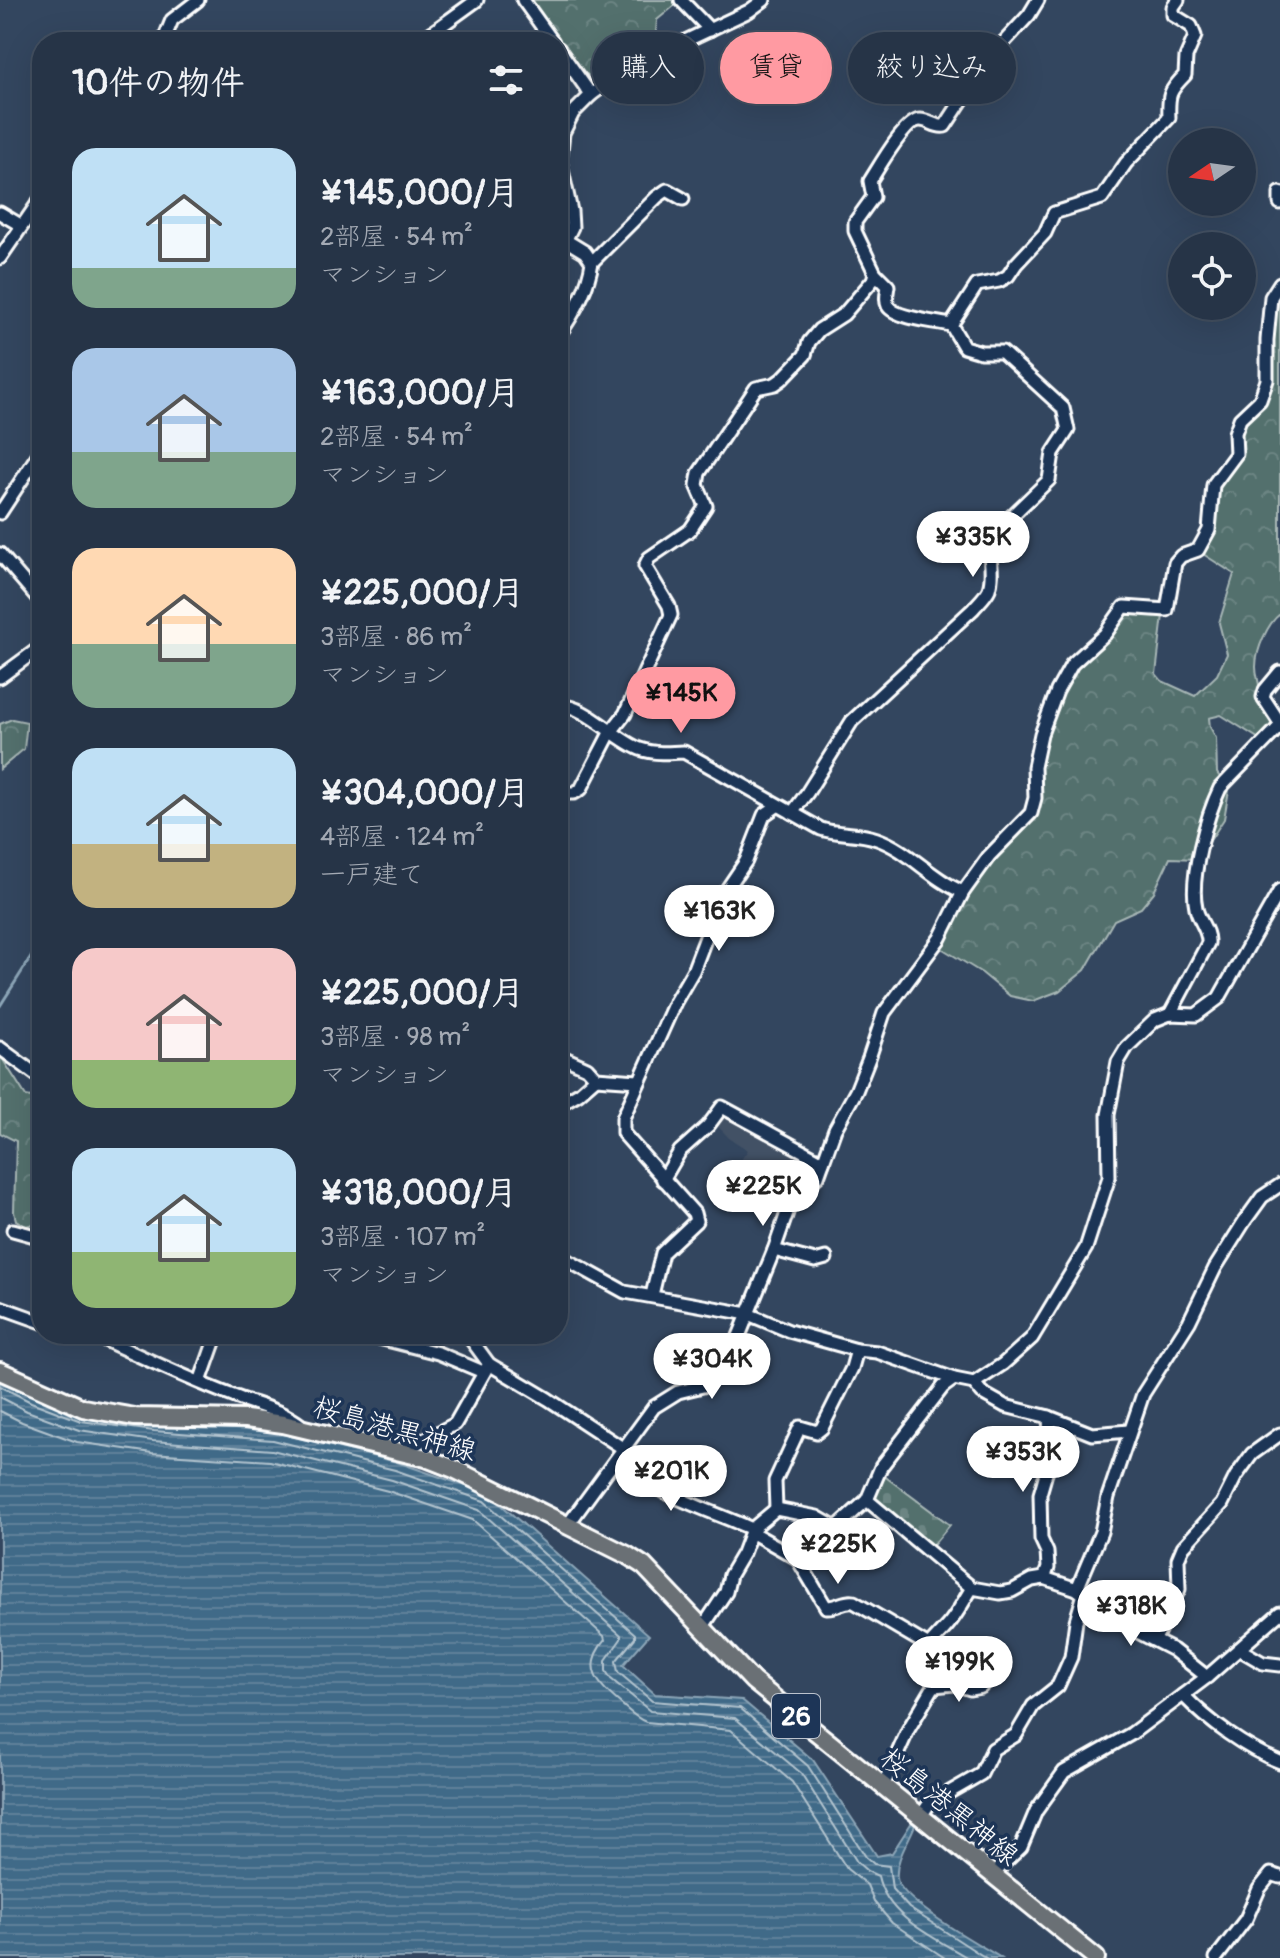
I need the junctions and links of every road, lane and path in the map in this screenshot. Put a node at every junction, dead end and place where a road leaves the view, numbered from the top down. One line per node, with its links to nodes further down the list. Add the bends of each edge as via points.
1 (198, 0): 9 (street, via 172,20)
2 (477, 0): 10 (street)
3 (523, 0): 11 (street)
4 (681, 0): 8 (street)
5 (764, 0): 8 (street)
6 (1038, 0): 26 (street, via 991,56 945,126 913,121 870,181 873,197 855,222 855,231)
7 (1178, 0): 29 (street, via 1173,15 1191,26 1195,36 1185,75 1168,97 1169,118 1126,163 1102,198 1054,213 1045,233 1008,276 977,285)
8 (710, 30): 13 (street, via 628,68)
9 (167, 32)
10 (433, 32)
11 (546, 32)
12 (568, 62): 13 (street)
13 (591, 95): 14 (street)
14 (568, 123)
15 (1280, 193): 18 (street)
16 (568, 197): 22 (street)
17 (683, 199): 25 (street, via 667,190)
18 (1280, 203)
19 (32, 212): 21 (street)
20 (0, 213): 21 (street)
21 (22, 226): 24 (street)
22 (568, 238)
23 (568, 242): 25 (street)
24 (0, 258)
25 (592, 262): 28 (street)
26 (875, 273): 29 (street, via 888,286 890,309); 39 (street, via 844,314 819,330 782,379 756,388 699,473 697,485 706,506 690,530 649,558 645,566 671,615 625,714)
27 (1280, 283): 44 (street, via 1271,297 1267,380 1260,400 1240,419 1236,454 1213,485 1209,530 1198,550 1175,563 1167,610 1124,607 1105,634 1072,664 1041,734 1031,813)
28 (568, 322)
29 (951, 325): 42 (street, via 964,347 1002,352 1063,408 1068,430 1053,453 1049,480 989,542 988,591 852,721)
30 (32, 464): 31 (street)
31 (0, 513)
32 (0, 554): 33 (street)
33 (32, 591)
34 (32, 655): 36 (street)
35 (1280, 672): 38 (street, via 1263,697)
36 (0, 677)
37 (568, 707): 39 (street)
38 (1280, 724): 45 (street, via 1216,798 1203,838 1195,893 1208,943)
39 (610, 733): 40 (street, via 581,789); 41 (street, via 641,750 684,752)
40 (568, 793)
41 (777, 806): 42 (street); 50 (street, via 764,815 746,861 721,898 693,971)
42 (792, 813): 44 (street, via 836,834 874,837)
43 (1280, 890): 45 (street, via 1219,998 1196,1015)
44 (963, 892): 52 (street, via 940,938 884,1013)
45 (1170, 1014): 73 (street, via 1155,1020 1118,1062 1108,1115 1109,1177 1086,1248 1032,1338)
46 (0, 1048): 48 (street)
47 (568, 1059): 49 (street)
48 (32, 1072)
49 (596, 1078): 50 (street); 51 (street)
50 (638, 1081): 53 (street, via 621,1126)
51 (568, 1099)
52 (823, 1162): 53 (street, via 722,1107 680,1151); 57 (street, via 818,1176 789,1207)
53 (663, 1180): 60 (street, via 696,1221 662,1253)
54 (1280, 1185): 76 (street, via 1262,1197 1215,1268 1189,1322 1143,1394)
55 (13, 1230): 56 (street)
56 (32, 1235)
57 (774, 1250): 58 (street, via 815,1261); 62 (street)
58 (826, 1258)
59 (568, 1261): 60 (street, via 625,1292)
60 (652, 1295): 62 (street)
61 (0, 1307): 63 (street)
62 (748, 1314): 68 (street); 79 (street, via 720,1374 654,1407)
63 (32, 1318)
64 (114, 1344): 72 (street)
65 (213, 1344): 72 (street)
66 (402, 1344): 69 (street)
67 (473, 1344): 69 (street)
68 (857, 1350): 71 (street); 83 (street, via 822,1428 817,1432 800,1427 775,1481)
69 (486, 1368): 78 (street, via 455,1424); 79 (street, via 548,1399)
70 (0, 1371): 75 (main road, 桜島港黒神線 / 26, via 83,1408 135,1417 246,1419)
71 (954, 1379): 73 (street); 82 (street, via 881,1467)
72 (200, 1382): 75 (street, via 287,1414)
73 (974, 1383): 74 (street, via 1005,1406)
74 (1049, 1417): 76 (street, via 1092,1434); 86 (street, via 1051,1456 1040,1494 1048,1568)
75 (304, 1427): 78 (main road, 桜島港黒神線 / 26)
76 (1129, 1431): 88 (street)
77 (1280, 1434): 91 (street, via 1252,1454 1222,1504 1183,1547 1179,1589)
78 (399, 1453): 84 (main road, 桜島港黒神線 / 26, via 479,1479)
79 (621, 1454): 81 (street, via 630,1473); 84 (street)
80 (689, 1478): 81 (street)
81 (681, 1498): 85 (street)
82 (867, 1500): 83 (street, via 836,1528 817,1517); 87 (street)
83 (776, 1509): 85 (street)
84 (567, 1526): 90 (main road, 桜島港黒神線 / 26, via 644,1566)
85 (751, 1530): 90 (street, via 726,1592); 92 (street, via 797,1558 826,1607 854,1602)
86 (1044, 1578): 87 (street, via 1000,1593); 88 (street)
87 (972, 1588): 92 (street, via 949,1624)
88 (1080, 1592): 91 (street); 101 (street, via 1071,1657 1058,1686 1033,1706 1016,1735 993,1749 977,1778 933,1801)
89 (1280, 1613): 93 (street)
90 (702, 1628): 100 (main road, 桜島港黒神線 / 26, via 753,1681)
91 (1155, 1639): 95 (street)
92 (927, 1645): 96 (street, via 924,1660)
93 (1239, 1649): 94 (street, via 1263,1663); 95 (street)
94 (1280, 1665)
95 (1207, 1677): 98 (street)
96 (934, 1686): 97 (street, via 954,1684); 100 (street)
97 (977, 1691)
98 (1183, 1695): 99 (street, via 1199,1712); 102 (street, via 1131,1734 1064,1772 1036,1811 1021,1847)
99 (1280, 1762)
100 (883, 1786): 101 (main road, 桜島港黒神線 / 26)
101 (920, 1817): 102 (main road, 桜島港黒神線 / 26)
102 (993, 1874): 104 (main road, 桜島港黒神線 / 26)
103 (1280, 1877): 105 (street, via 1271,1874 1259,1889 1246,1919)
104 (1096, 1958)
105 (1216, 1958)

